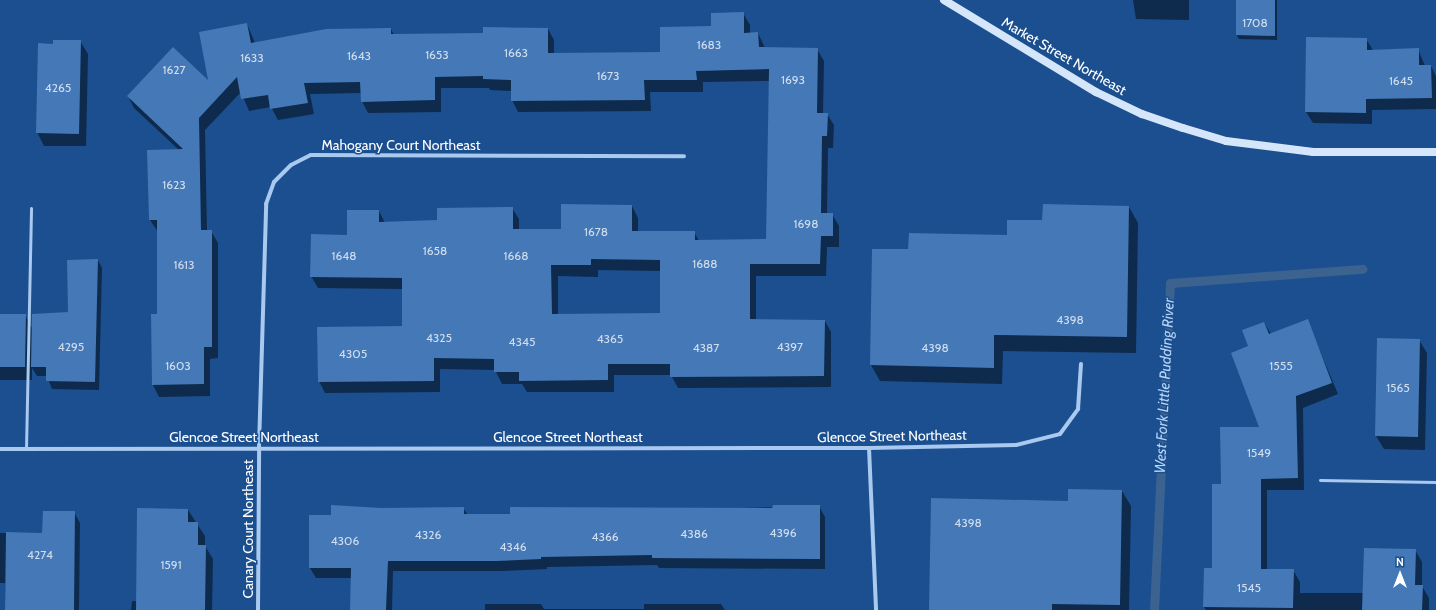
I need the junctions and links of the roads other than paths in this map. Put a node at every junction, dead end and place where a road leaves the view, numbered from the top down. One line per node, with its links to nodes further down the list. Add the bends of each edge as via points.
1 (944, 0): 2 (main road, Market Street Northeast, via 1096,92 1142,114 1183,128 1226,141 1313,152)
2 (1436, 152)
3 (684, 156): 6 (street, Mahogany Court Northeast, via 311,155 291,165 274,182 266,204)
4 (31, 208): 9 (lane)
5 (1081, 364): 7 (street, Glencoe Street Northeast, via 1078,409 1060,434 1016,445)
6 (259, 447): 7 (street, Glencoe Street Northeast); 9 (street, Glencoe Street Northeast); 12 (street, Canary Court Northeast)
7 (869, 448): 13 (street)
8 (0, 449): 9 (street, Glencoe Street Northeast)
9 (26, 449)
10 (1320, 480): 11 (lane)
11 (1436, 482)
12 (258, 610)
13 (876, 610)

